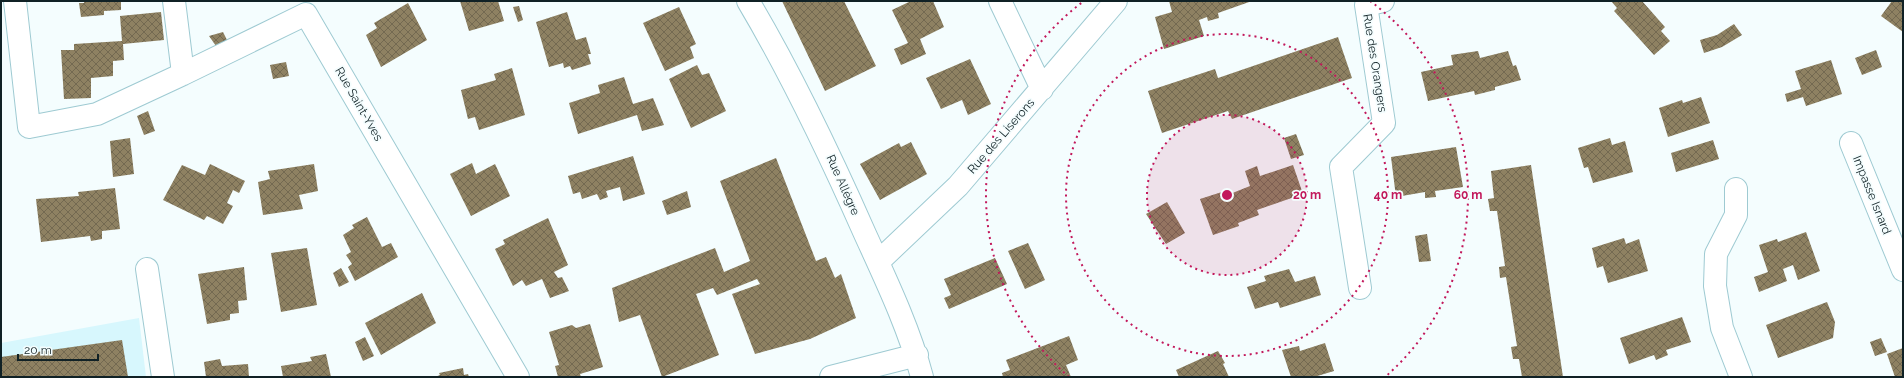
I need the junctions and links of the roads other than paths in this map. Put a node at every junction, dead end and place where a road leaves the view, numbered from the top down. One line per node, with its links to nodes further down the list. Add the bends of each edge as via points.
1 (15, 1): 7 (street, via 29,127 97,114)
2 (174, 1): 7 (street)
3 (748, 1): 11 (street, Rue Allègre, via 825,144)
4 (1000, 1): 8 (street)
5 (1116, 1): 8 (street, Rue des Liserons)
6 (1383, 1): 14 (street, Rue des Orangers, via 1366,5 1384,123 1341,167)
7 (182, 74): 17 (street, Rue Saint-Yves, via 306,14)
8 (1042, 89): 11 (street, Rue des Liserons, via 958,186)
9 (1851, 143): 13 (street, Impasse Isnard)
10 (1736, 189): 20 (street, via 1736,215 1716,254 1715,286 1722,328)
11 (878, 262): 15 (street, Rue Allègre)
12 (147, 269): 16 (street)
13 (1903, 270)
14 (1360, 288)
15 (917, 355): 18 (street); 19 (street, Rue Allègre)
16 (163, 377)
17 (518, 377)
18 (831, 377)
19 (922, 377)
20 (1741, 377)

